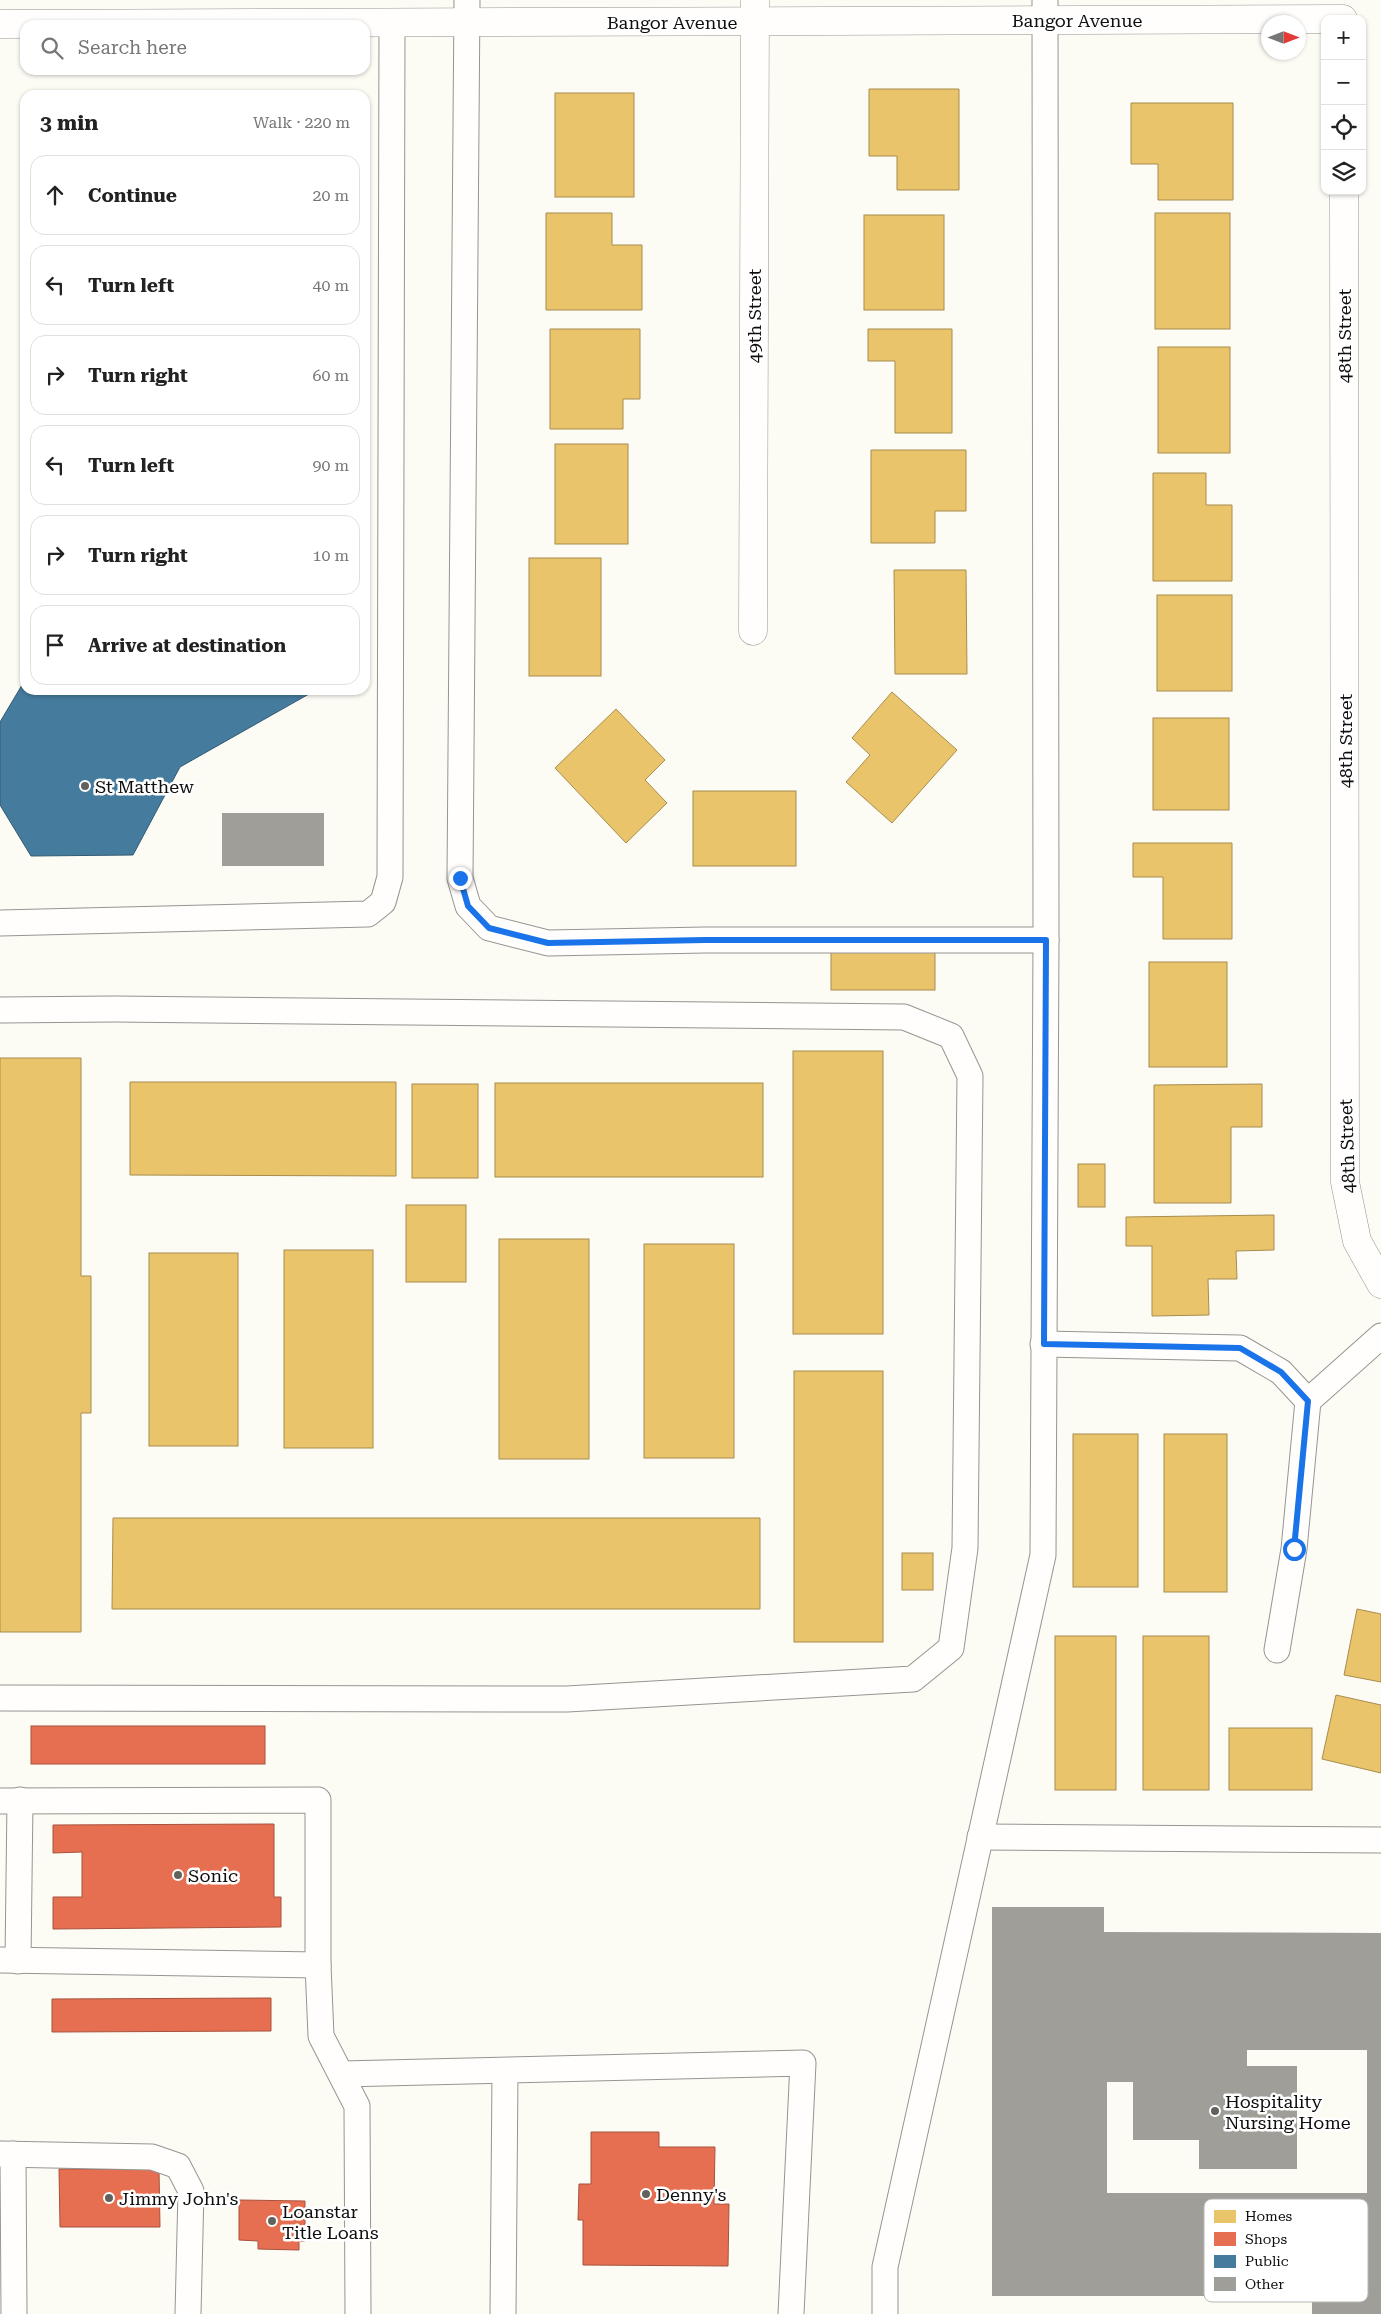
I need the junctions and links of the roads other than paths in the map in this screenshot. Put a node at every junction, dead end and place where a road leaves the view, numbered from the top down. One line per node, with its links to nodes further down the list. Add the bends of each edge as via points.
1 (1343, 0): 5 (street)
2 (1045, 10): 4 (street, Bangor Avenue); 6 (street, Bangor Avenue); 14 (lane)
3 (467, 11): 4 (street, Bangor Avenue); 8 (street, Bangor Avenue); 14 (lane, via 460,878 468,906 489,928 548,943)
4 (756, 11): 12 (street, 49th Street)
5 (1343, 15)
6 (1321, 18)
7 (370, 23): 8 (street, Bangor Avenue)
8 (392, 23): 13 (lane, via 390,877 383,902 368,914)
9 (0, 24): 10 (street, Bangor Avenue)
10 (20, 24)
11 (1344, 195): 16 (street, 48th Street, via 1346,1182 1357,1241)
12 (753, 631)
13 (0, 923)
14 (1046, 940): 18 (lane)
15 (0, 1010): 21 (lane, via 904,1017 952,1036 970,1076 965,1548 951,1648 913,1679 567,1699)
16 (1381, 1284)
17 (1381, 1336): 19 (lane)
18 (1044, 1344): 19 (lane, via 1240,1348 1281,1372); 23 (lane, via 1043,1555)
19 (1308, 1401): 20 (lane, via 1294,1549)
20 (1277, 1650)
21 (0, 1698)
22 (10, 1801): 25 (lane); 26 (lane, via 318,1800)
23 (980, 1837): 24 (lane); 35 (lane, via 885,2267)
24 (1381, 1840)
25 (9, 1961): 26 (lane)
26 (318, 1965): 28 (lane, via 321,2036)
27 (505, 2072): 28 (lane); 33 (lane); 34 (lane, via 803,2063)
28 (342, 2074): 32 (lane, via 357,2106)
29 (6, 2154): 30 (lane); 31 (lane, via 152,2157 178,2166 191,2192)
30 (14, 2314)
31 (188, 2314)
32 (358, 2314)
33 (503, 2314)
34 (791, 2314)
35 (886, 2314)

